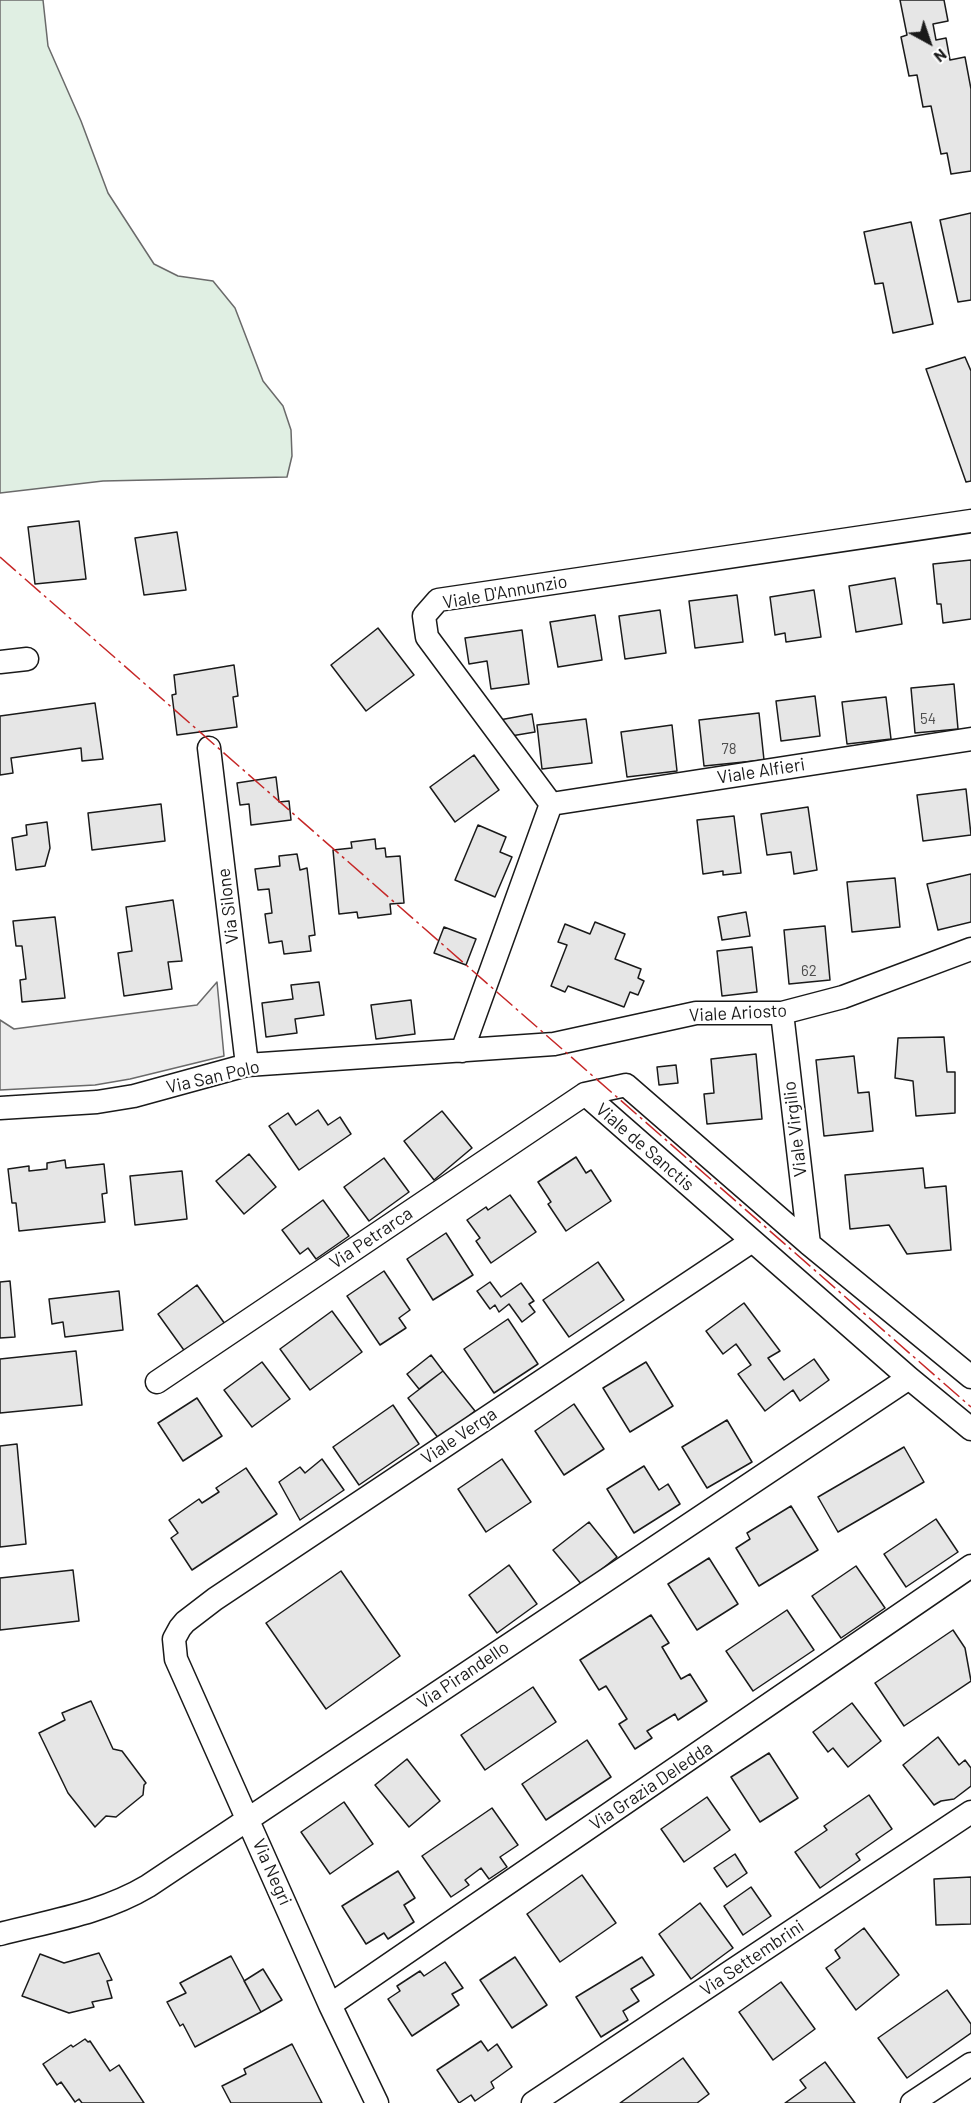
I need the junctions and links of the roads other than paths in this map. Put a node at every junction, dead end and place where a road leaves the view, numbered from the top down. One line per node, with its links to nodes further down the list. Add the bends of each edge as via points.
1 (971, 521): 6 (street, Viale D'Annunzio, via 438,600 424,616 427,637)
2 (27, 659): 3 (street)
3 (0, 662)
4 (971, 739): 6 (street, Viale Alfieri)
5 (209, 748): 10 (street, Via Silone)
6 (551, 804): 9 (street)
7 (971, 949): 8 (street, Viale Ariosto, via 843,997)
8 (782, 1013): 9 (street, Viale Ariosto, via 696,1013 554,1044); 14 (street, Viale Virgilio)
9 (462, 1051): 10 (street, Via San Polo)
10 (247, 1065): 12 (street, Via San Polo, via 134,1096)
11 (585, 1094): 13 (street, Viale de Sanctis); 14 (street, Viale de Sanctis, via 626,1085); 17 (street, Via Petrarca)
12 (0, 1108)
13 (752, 1240): 16 (street, Viale de Sanctis); 20 (street, Viale Verga, via 215,1599 185,1622)
14 (809, 1244): 15 (street, Viale de Sanctis)
15 (971, 1377)
16 (909, 1378): 18 (street, Viale de Sanctis); 22 (street, Via Pirandello)
17 (157, 1382)
18 (971, 1429)
19 (971, 1566): 24 (street, Via Grazia Deledda)
20 (174, 1640): 22 (street, Via Negri, via 181,1672)
21 (971, 1812): 27 (street, Via Settembrini)
22 (248, 1819): 23 (street, Via Pirandello, via 127,1898); 24 (street, Via Negri)
23 (0, 1934)
24 (330, 2005): 26 (street, Via Negri)
25 (971, 2064): 28 (street)
26 (377, 2103)
27 (533, 2103)
28 (912, 2103)

